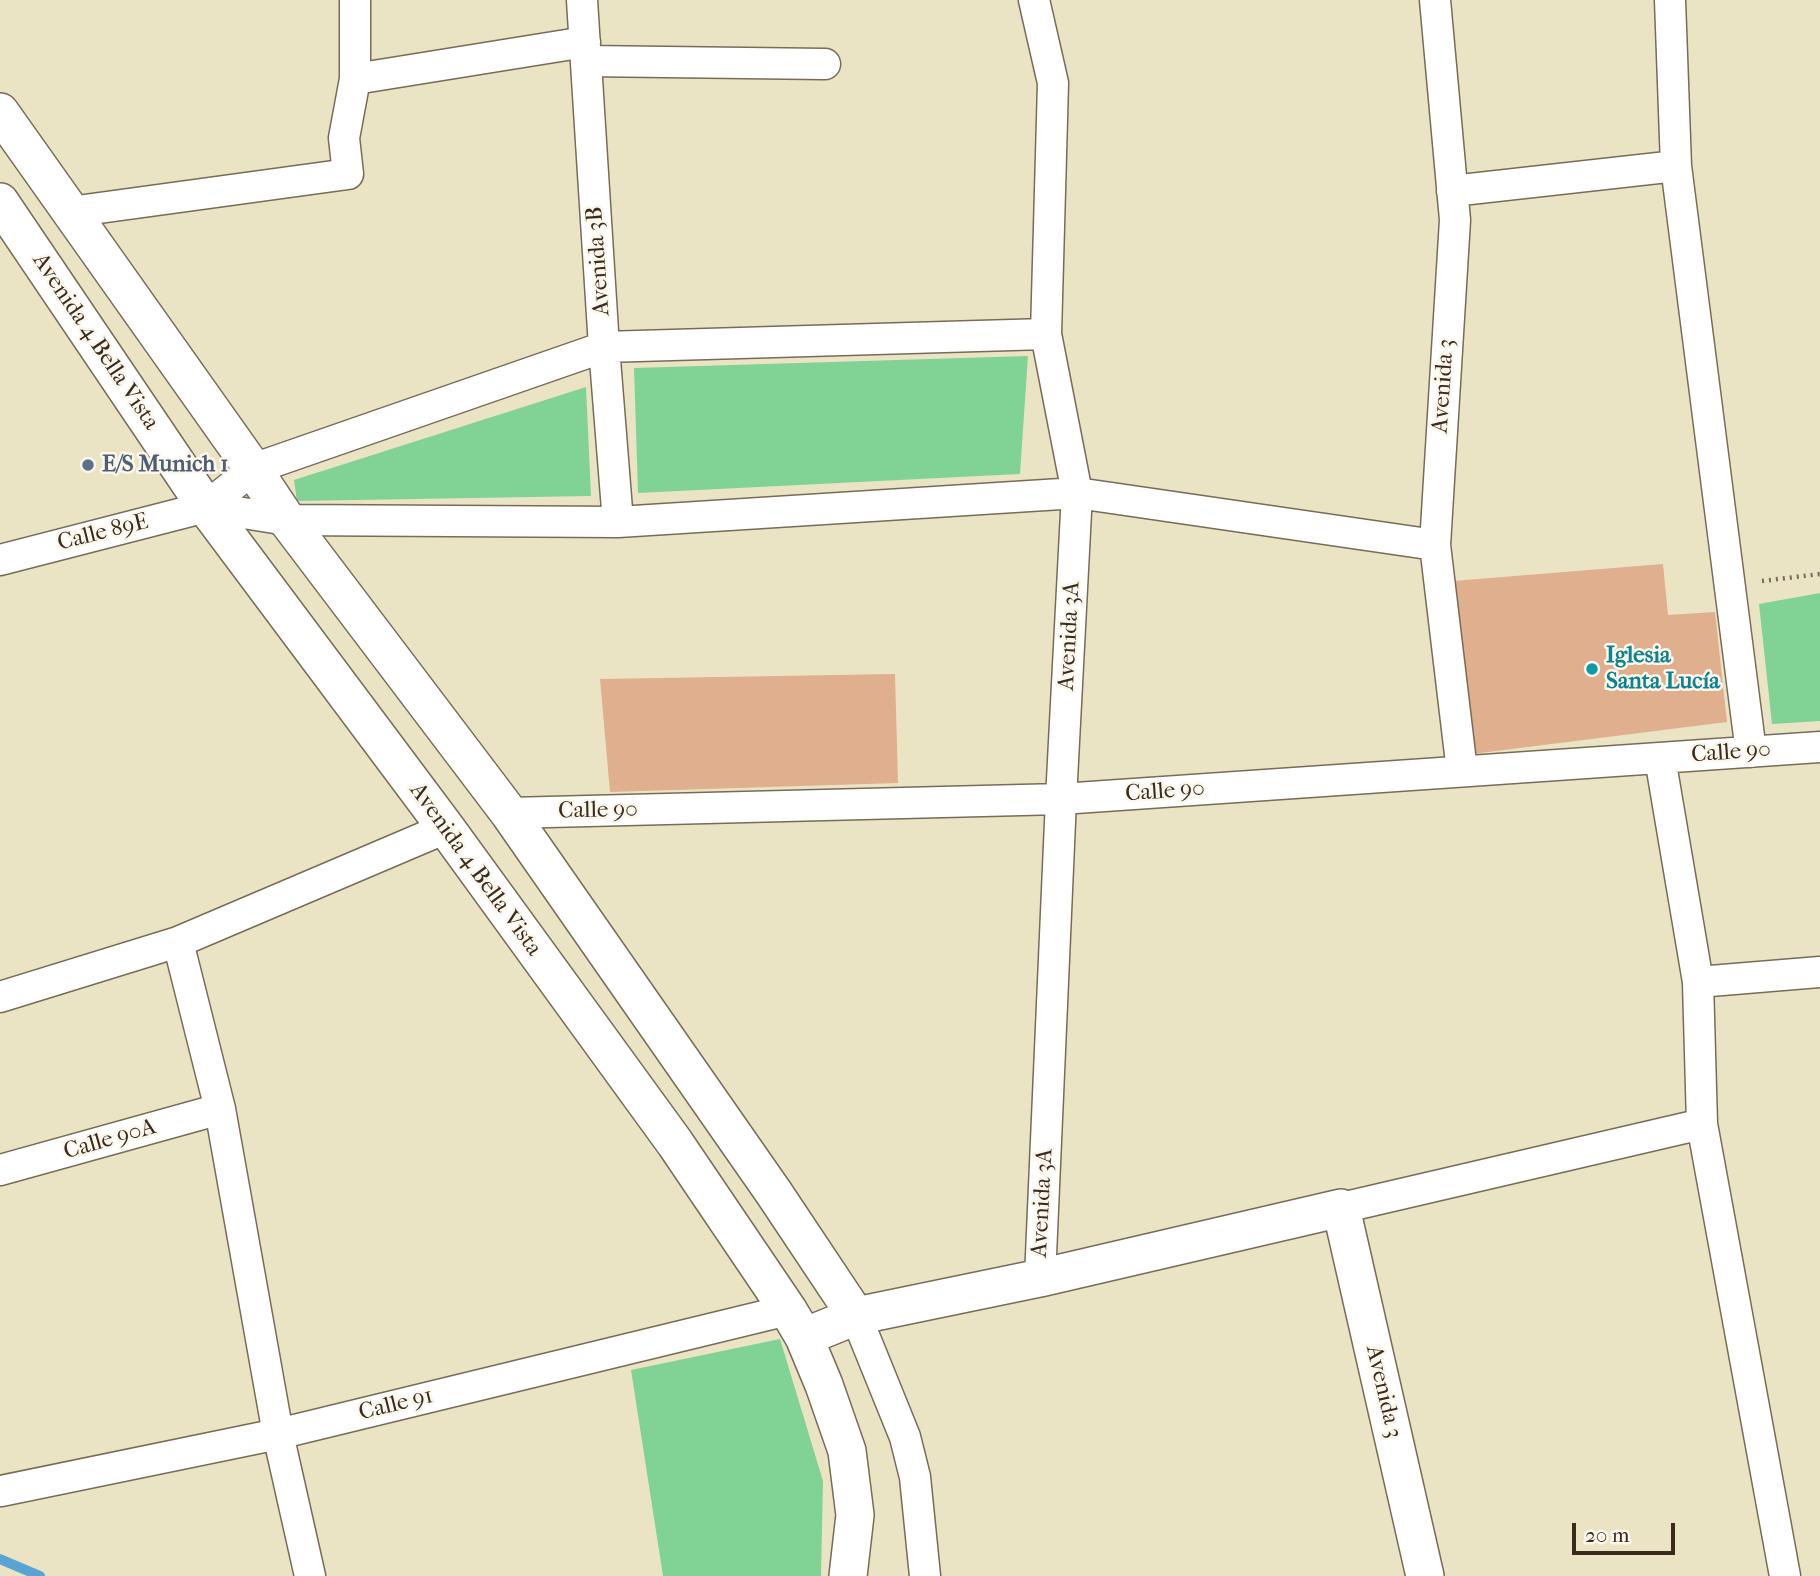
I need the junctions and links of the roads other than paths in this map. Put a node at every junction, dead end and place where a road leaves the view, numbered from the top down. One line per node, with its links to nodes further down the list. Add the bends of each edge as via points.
1 (355, 0): 8 (street)
2 (582, 0): 6 (street, Avenida 3B)
3 (1034, 0): 14 (street, Avenida 3A, via 1054,83)
4 (1435, 0): 11 (street, Avenida 3)
5 (1670, 0): 10 (street)
6 (585, 52): 7 (street); 8 (street); 15 (street, Avenida 3B)
7 (825, 65)
8 (355, 79): 13 (street, via 344,138 348,174)
9 (0, 112): 13 (street)
10 (1676, 166): 11 (street); 24 (street)
11 (1452, 191): 21 (street, Avenida 3, via 1455,220)
12 (0, 202): 18 (street, Avenida 4 Bella Vista)
13 (70, 212): 16 (street)
14 (1046, 334): 15 (street); 17 (street, Avenida 3A)
15 (604, 347): 16 (street); 20 (street, Avenida 3B)
16 (253, 469): 18 (street); 19 (street)
17 (1077, 493): 20 (street); 21 (street); 27 (street, Avenida 3A)
18 (206, 507): 19 (street); 22 (street, Calle 89E); 29 (street, Avenida 4 Bella Vista)
19 (287, 520): 20 (street); 28 (street)
20 (618, 522)
21 (1434, 545): 26 (street, Avenida 3)
22 (0, 560)
23 (1820, 747): 24 (street, Calle 90)
24 (1751, 752): 25 (street, Calle 90)
25 (1660, 758): 26 (street, Calle 90); 32 (street)
26 (1462, 771): 27 (street, Calle 90)
27 (1061, 799): 28 (street, Calle 90); 38 (street, Avenida 3A)
28 (509, 813): 39 (street)
29 (446, 828): 30 (street); 40 (street, Avenida 4 Bella Vista, via 675,1143)
30 (178, 942): 33 (street); 34 (street)
31 (1820, 972): 32 (street)
32 (1698, 982): 35 (street)
33 (0, 997)
34 (220, 1109): 36 (street, Calle 90A); 41 (street)
35 (1702, 1124): 37 (street); 47 (street)
36 (0, 1170)
37 (1341, 1208): 38 (street); 46 (street, Avenida 3)
38 (1040, 1278): 39 (street)
39 (856, 1316): 40 (street); 45 (street, via 905,1437 915,1477)
40 (796, 1324): 41 (street, Calle 91); 44 (street, Avenida 4 Bella Vista, via 847,1451 855,1515)
41 (278, 1434): 42 (street, Calle 91); 43 (street)
42 (1, 1492)
43 (310, 1576)
44 (848, 1576)
45 (925, 1576)
46 (1425, 1576)
47 (1785, 1576)

